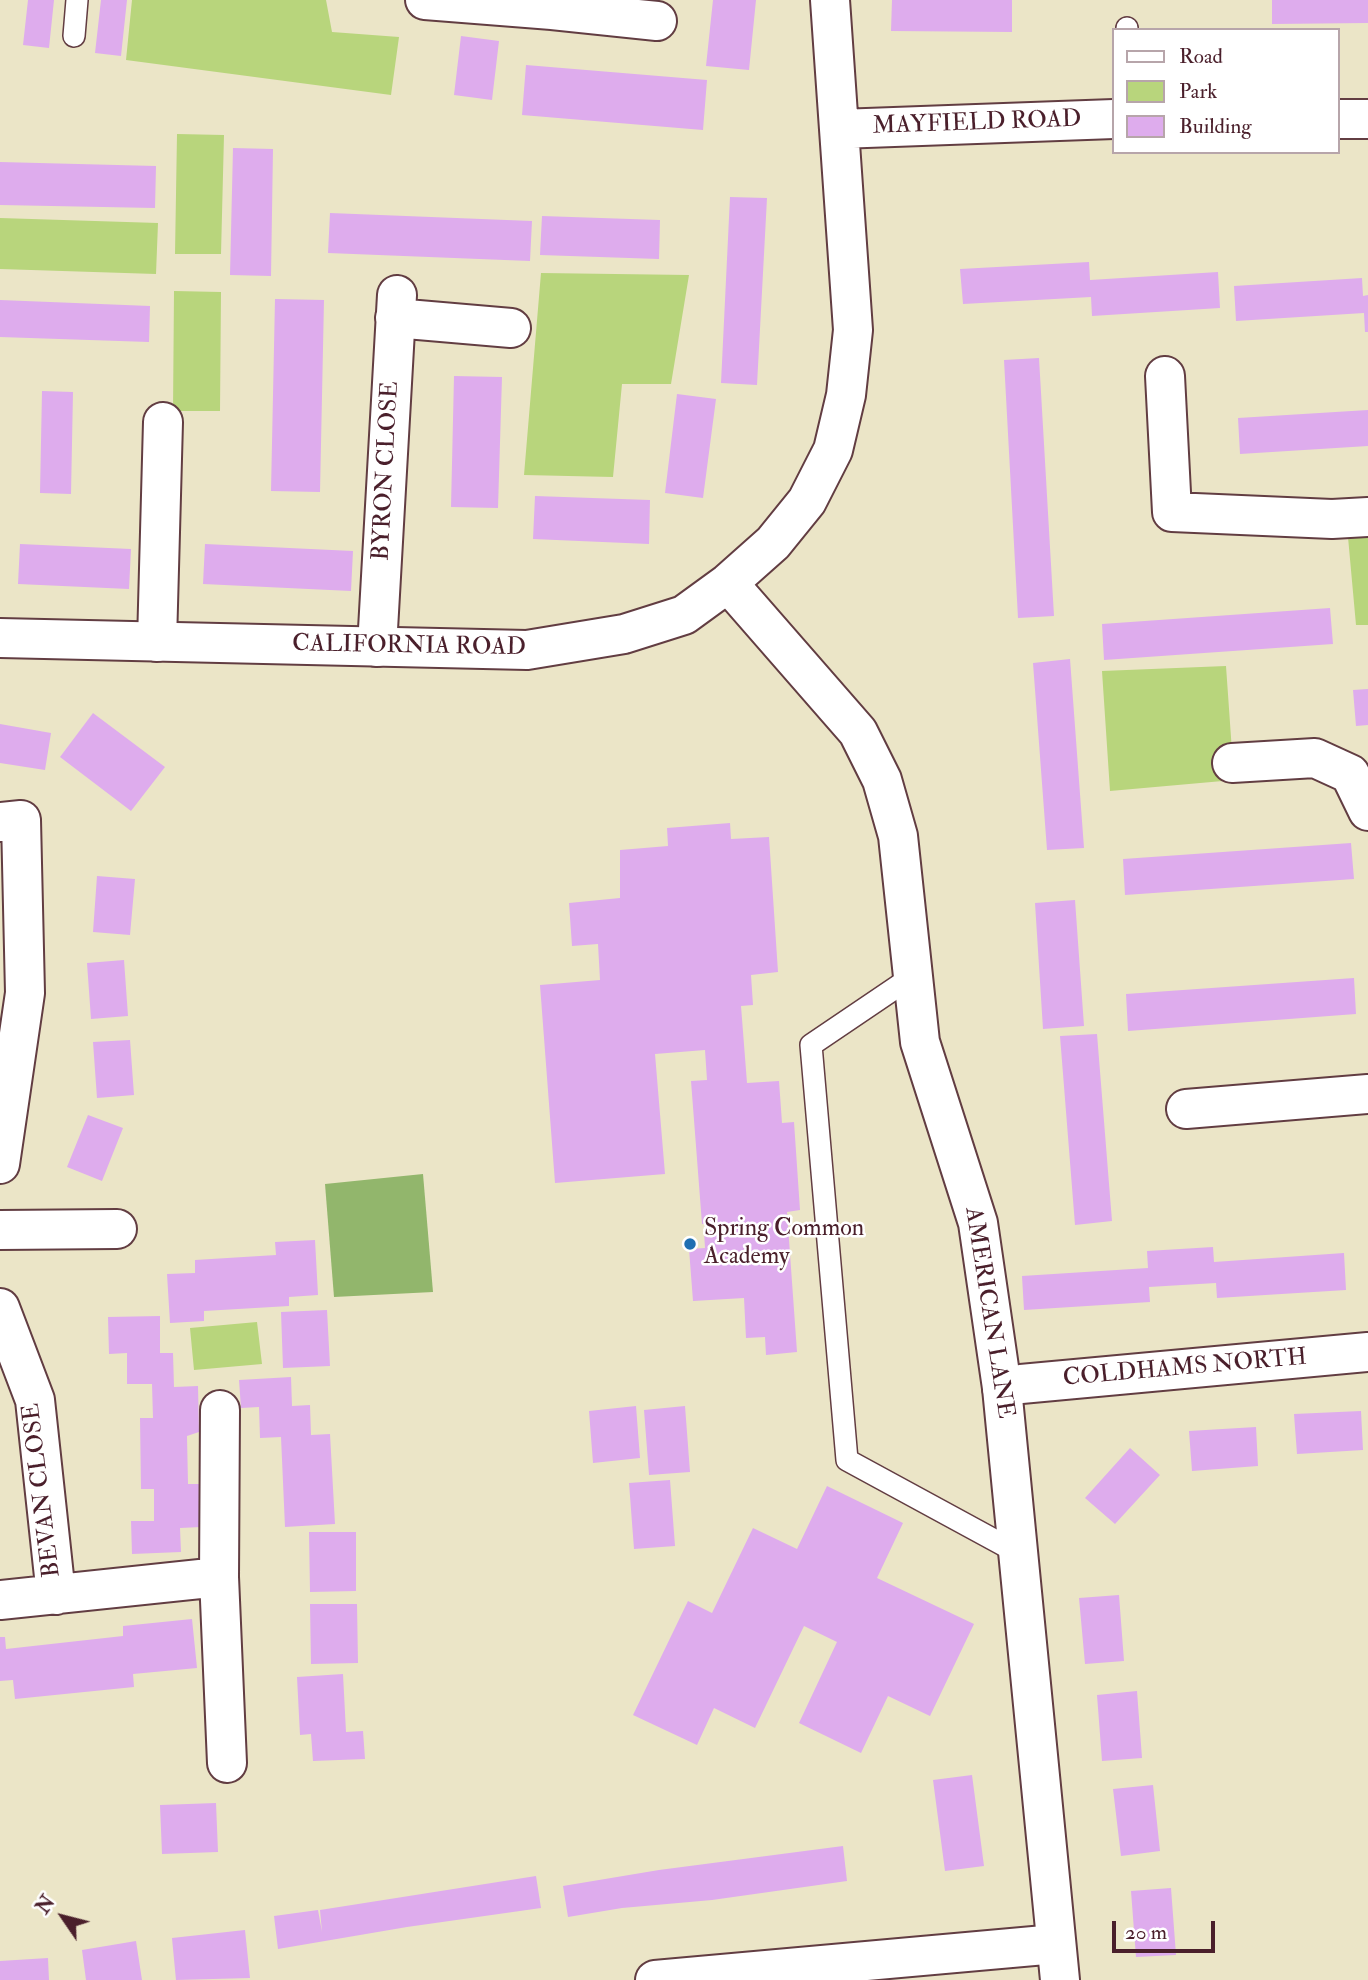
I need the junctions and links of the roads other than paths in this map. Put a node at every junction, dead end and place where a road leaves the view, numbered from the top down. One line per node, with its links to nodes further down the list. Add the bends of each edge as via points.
1 (77, 0): 6 (lane)
2 (425, 0): 4 (street)
3 (830, 0): 10 (street, CALIFORNIA ROAD)
4 (553, 5): 5 (street)
5 (657, 21)
6 (74, 36)
7 (1112, 119): 10 (street, MAYFIELD ROAD)
8 (1340, 119): 9 (street)
9 (1368, 119)
10 (839, 129): 15 (street, CALIFORNIA ROAD, via 853,330 846,395 833,450 807,501 773,543)
11 (511, 328): 18 (street, BYRON CLOSE, via 396,306)
12 (1165, 376): 14 (street, via 1172,512)
13 (163, 422): 17 (street)
14 (1368, 517)
15 (728, 583): 18 (street, CALIFORNIA ROAD, via 684,615 624,634 508,651); 22 (street, AMERICAN LANE, via 858,732 882,780 898,835)
16 (0, 638): 17 (street, CALIFORNIA ROAD)
17 (156, 642): 18 (street, CALIFORNIA ROAD)
18 (377, 647)
19 (1232, 763): 20 (street, via 1315,758 1350,774)
20 (1368, 811)
21 (0, 822): 23 (street, via 21,820)
22 (913, 976): 31 (street, AMERICAN LANE, via 919,1042 978,1223); 33 (lane, via 811,1045 847,1460)
23 (13, 995): 26 (street)
24 (1368, 1094): 25 (street)
25 (1186, 1109)
26 (0, 1164)
27 (117, 1229): 28 (street)
28 (0, 1230)
29 (0, 1308): 35 (street, BEVAN CLOSE, via 35,1401)
30 (1368, 1352): 31 (street, COLDHAMS NORTH)
31 (1002, 1388): 33 (street, AMERICAN LANE)
32 (220, 1410): 34 (street)
33 (1020, 1554): 38 (street, AMERICAN LANE)
34 (219, 1577): 35 (street, BEVAN CLOSE); 37 (street)
35 (55, 1595): 36 (street, BEVAN CLOSE)
36 (0, 1600)
37 (227, 1763)
38 (1058, 1962): 39 (street)
39 (655, 1980)

